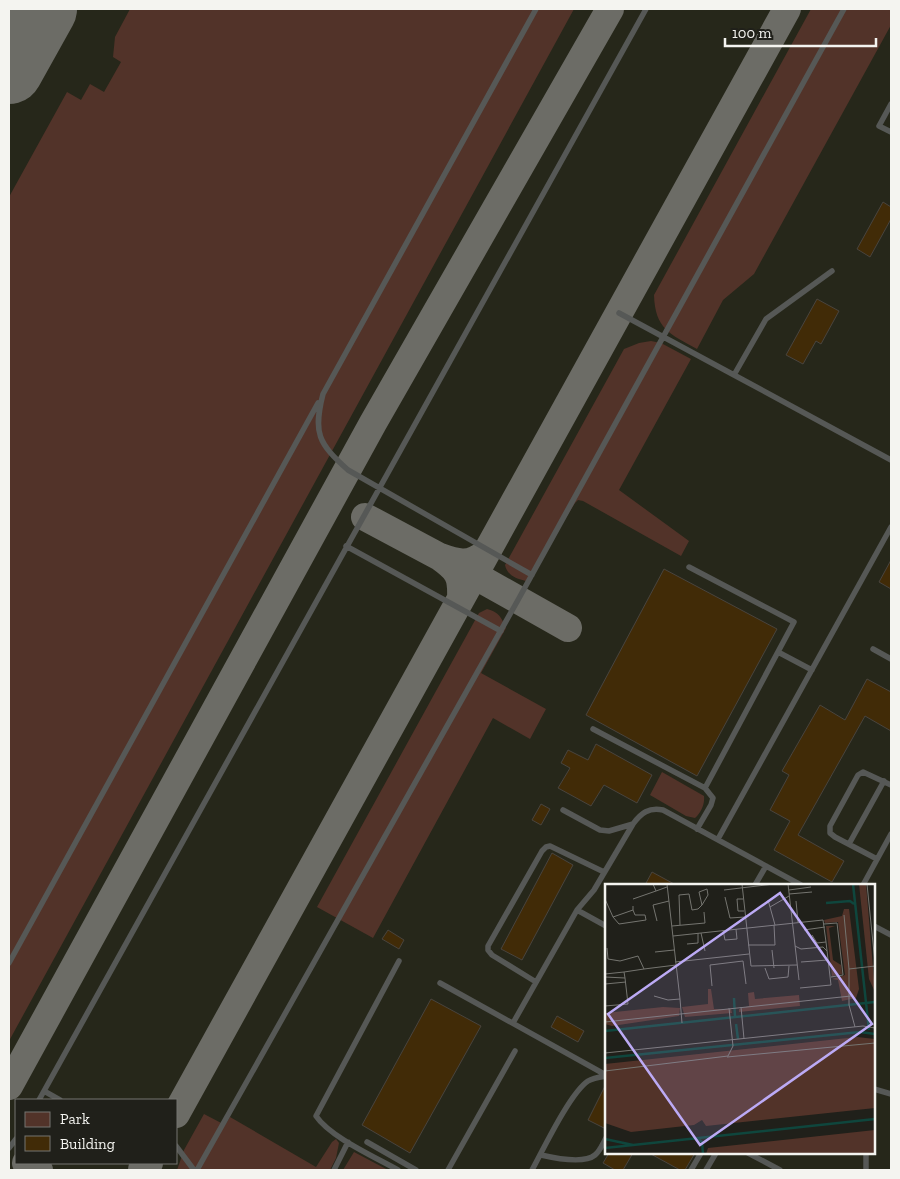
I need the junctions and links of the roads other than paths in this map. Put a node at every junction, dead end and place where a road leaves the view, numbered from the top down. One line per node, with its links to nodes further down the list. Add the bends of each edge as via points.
1 (536, 9): 10 (lane)
2 (646, 9): 12 (lane)
3 (844, 9): 8 (lane)
4 (891, 104): 5 (lane, via 879,126)
5 (891, 132)
6 (832, 271): 9 (lane, via 766,319)
7 (619, 313): 8 (lane)
8 (663, 337): 9 (lane); 16 (lane)
9 (734, 375): 11 (lane)
10 (323, 394): 12 (lane, via 317,416 323,443 348,470); 43 (lane)
11 (891, 460)
12 (379, 487): 14 (lane); 16 (lane)
13 (891, 527): 21 (lane)
14 (346, 546): 17 (lane); 51 (lane)
15 (689, 567): 19 (lane, via 794,622)
16 (532, 574): 17 (lane)
17 (501, 631): 64 (lane)
18 (872, 649): 20 (lane)
19 (778, 652): 21 (lane); 25 (lane)
20 (891, 659)
21 (812, 670): 30 (lane)
22 (593, 729): 25 (lane)
23 (884, 781): 24 (lane); 31 (lane); 31 (lane, via 863,772 858,775 830,826 830,832)
24 (891, 785)
25 (705, 788): 28 (lane, via 713,798)
26 (563, 810): 27 (lane, via 600,830 609,831)
27 (633, 824): 28 (lane, via 644,812 657,808); 34 (lane)
28 (698, 829): 30 (lane)
29 (891, 834): 32 (lane)
30 (718, 840): 33 (lane)
31 (849, 844): 32 (lane)
32 (877, 859): 37 (lane)
33 (766, 866): 35 (lane); 36 (lane)
34 (604, 872): 38 (lane); 44 (lane, via 550,846 542,851 488,946 492,955)
35 (756, 884)
36 (799, 884)
37 (864, 884)
38 (577, 910): 39 (lane); 44 (lane)
39 (605, 925)
40 (875, 927): 41 (lane)
41 (891, 935)
42 (399, 961): 56 (lane, via 316,1116 321,1124)
43 (9, 964)
44 (536, 982): 46 (lane)
45 (440, 983): 46 (lane)
46 (513, 1023): 48 (lane)
47 (515, 1051): 68 (lane)
48 (605, 1075)
49 (605, 1076): 63 (lane, via 588,1081 574,1096)
50 (875, 1089): 52 (lane)
51 (44, 1091): 53 (lane); 54 (lane)
52 (891, 1094)
53 (40, 1099)
54 (58, 1099)
55 (605, 1140): 63 (lane, via 591,1157 570,1160)
56 (348, 1142): 65 (lane); 66 (lane)
57 (367, 1142): 67 (lane)
58 (178, 1148): 64 (lane)
59 (700, 1154): 70 (lane)
60 (715, 1154): 71 (lane)
61 (750, 1154): 72 (lane)
62 (866, 1154): 73 (lane)
63 (541, 1155): 69 (lane)
64 (196, 1170)
65 (334, 1170)
66 (398, 1170)
67 (416, 1170)
68 (448, 1170)
69 (532, 1170)
70 (691, 1170)
71 (707, 1170)
72 (780, 1170)
73 (866, 1170)

